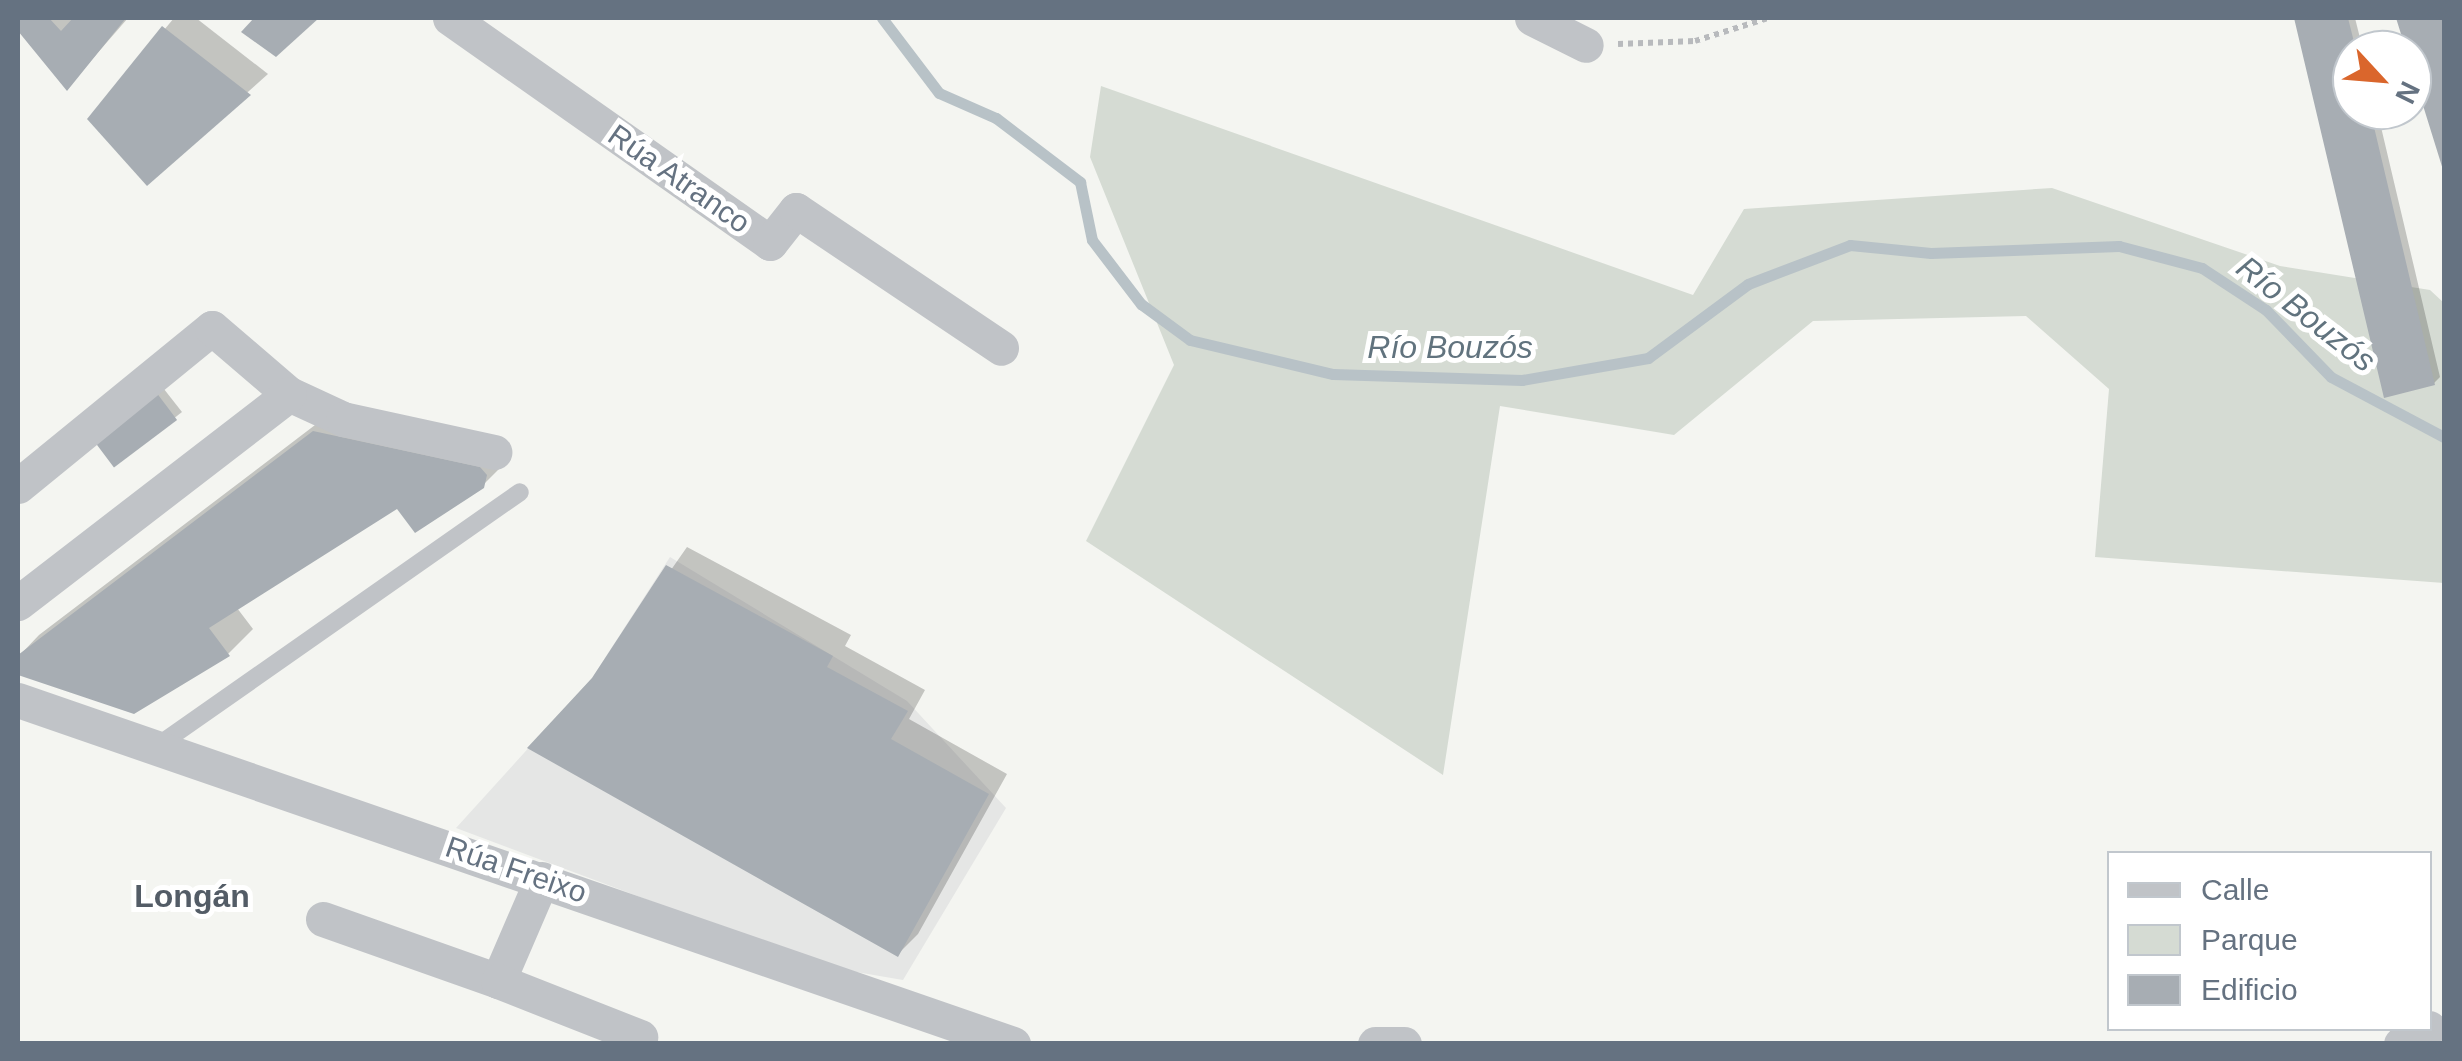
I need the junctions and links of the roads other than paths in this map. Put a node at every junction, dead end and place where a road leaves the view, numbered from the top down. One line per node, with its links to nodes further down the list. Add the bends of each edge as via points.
1 (450, 18): 4 (street, Rúa Atranco, via 770,243 796,210)
2 (1532, 18): 3 (street)
3 (1586, 45)
4 (1001, 348)
5 (289, 394): 6 (street, via 343,419); 7 (street, via 212,328); 9 (street)
6 (494, 452)
7 (18, 486)
8 (520, 492): 11 (lane)
9 (18, 604)
10 (18, 700): 11 (street, Rúa Freixo)
11 (156, 747): 12 (street, Rúa Freixo)
12 (542, 879): 14 (street); 17 (street, Rúa Freixo)
13 (323, 920): 14 (street)
14 (498, 982): 16 (street)
15 (2424, 1031): 20 (street)
16 (640, 1037)
17 (1014, 1044)
18 (1375, 1044): 19 (street)
19 (1404, 1044)
20 (2400, 1044)

